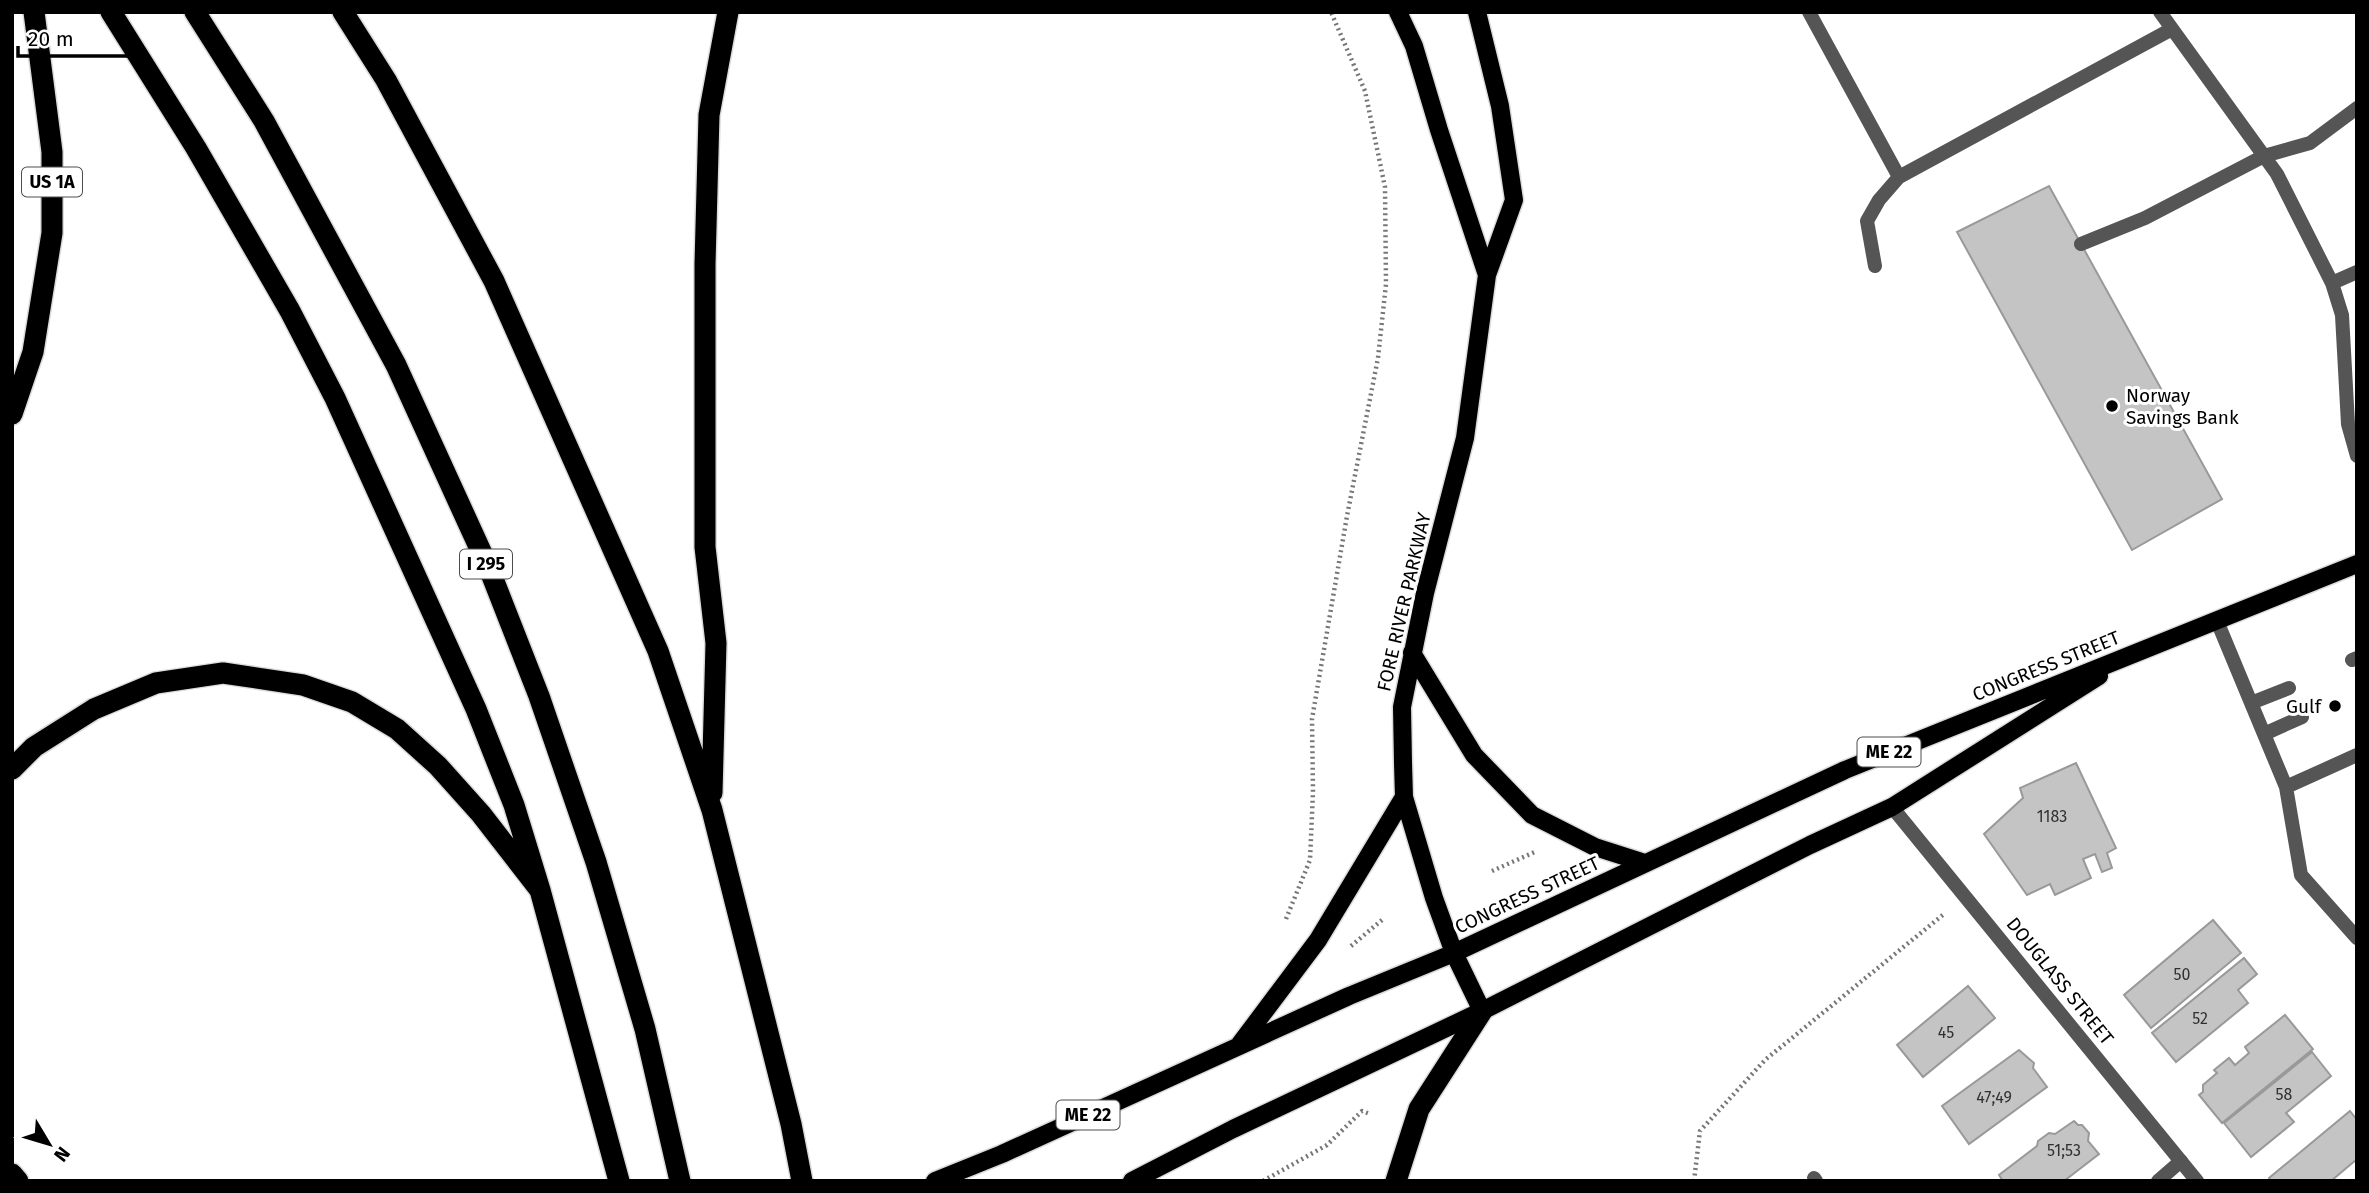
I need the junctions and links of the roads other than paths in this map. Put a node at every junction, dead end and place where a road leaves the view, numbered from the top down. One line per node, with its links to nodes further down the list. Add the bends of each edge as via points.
1 (34, 12): 19 (highway, US 1A, via 52,152 52,233)
2 (111, 12): 39 (highway, via 290,310 335,398 476,709 514,805)
3 (195, 12): 48 (highway, I 295, via 264,121 396,365 490,571 596,862 645,1029)
4 (343, 12): 37 (highway, via 386,80 494,281 658,651)
5 (728, 12): 37 (highway, via 709,114 705,264 705,547 716,643)
6 (1398, 12): 17 (main road, FORE RIVER PARKWAY, via 1414,46)
7 (1477, 12): 17 (main road, FORE RIVER PARKWAY, via 1500,106 1514,200)
8 (1809, 12): 13 (street)
9 (2160, 12): 10 (street)
10 (2172, 29): 12 (street); 13 (street)
11 (2357, 108): 12 (street, via 2310,143)
12 (2264, 156): 14 (street, via 2145,218); 18 (street)
13 (1899, 177): 15 (street, via 1867,221)
14 (2081, 244)
15 (1875, 266)
16 (2357, 272): 18 (street)
17 (1487, 275): 27 (main road, FORE RIVER PARKWAY, via 1465,438)
18 (2332, 284): 22 (street, via 2342,315)
19 (33, 352): 20 (highway, US 1A); 21 (highway)
20 (12, 389)
21 (12, 414)
22 (2353, 422): 23 (street)
23 (2357, 456)
24 (2357, 564): 25 (main road, CONGRESS STREET / ME 22)
25 (2217, 621): 26 (main road, CONGRESS STREET / ME 22); 29 (street)
26 (2138, 652): 36 (main road, CONGRESS STREET); 38 (main road, CONGRESS STREET / ME 22, via 1845,770)
27 (1412, 653): 35 (main road, FORE RIVER PARKWAY, via 1402,707); 38 (main road, via 1474,755 1532,816 1595,847)
28 (2289, 688): 29 (street)
29 (2251, 703): 31 (street)
30 (2302, 717): 31 (street)
31 (2264, 734): 34 (street)
32 (2357, 755): 34 (street)
33 (12, 769): 39 (highway, via 34,747 94,709 156,682 223,673 303,685 352,702 397,729 481,814)
34 (2286, 787): 40 (street, via 2301,875)
35 (1404, 797): 41 (main road, FORE RIVER PARKWAY); 43 (main road, via 1318,940)
36 (1892, 807): 42 (main road, CONGRESS STREET); 44 (street, DOUGLASS STREET)
37 (712, 810): 49 (highway)
38 (1645, 863): 41 (main road, CONGRESS STREET / ME 22)
39 (540, 890): 46 (highway)
40 (2357, 938)
41 (1454, 953): 42 (main road, FORE RIVER PARKWAY); 43 (main road, CONGRESS STREET / ME 22)
42 (1482, 1011): 51 (main road, CONGRESS STREET); 52 (highway, via 1419,1109)
43 (1239, 1046): 50 (main road, CONGRESS STREET / ME 22)
44 (2181, 1161): 53 (street); 54 (street, DOUGLASS STREET)
45 (12, 1174): 47 (highway)
46 (618, 1178)
47 (18, 1181)
48 (680, 1181)
49 (802, 1181)
50 (935, 1181)
51 (1132, 1181)
52 (1396, 1181)
53 (2158, 1181)
54 (2197, 1181)

